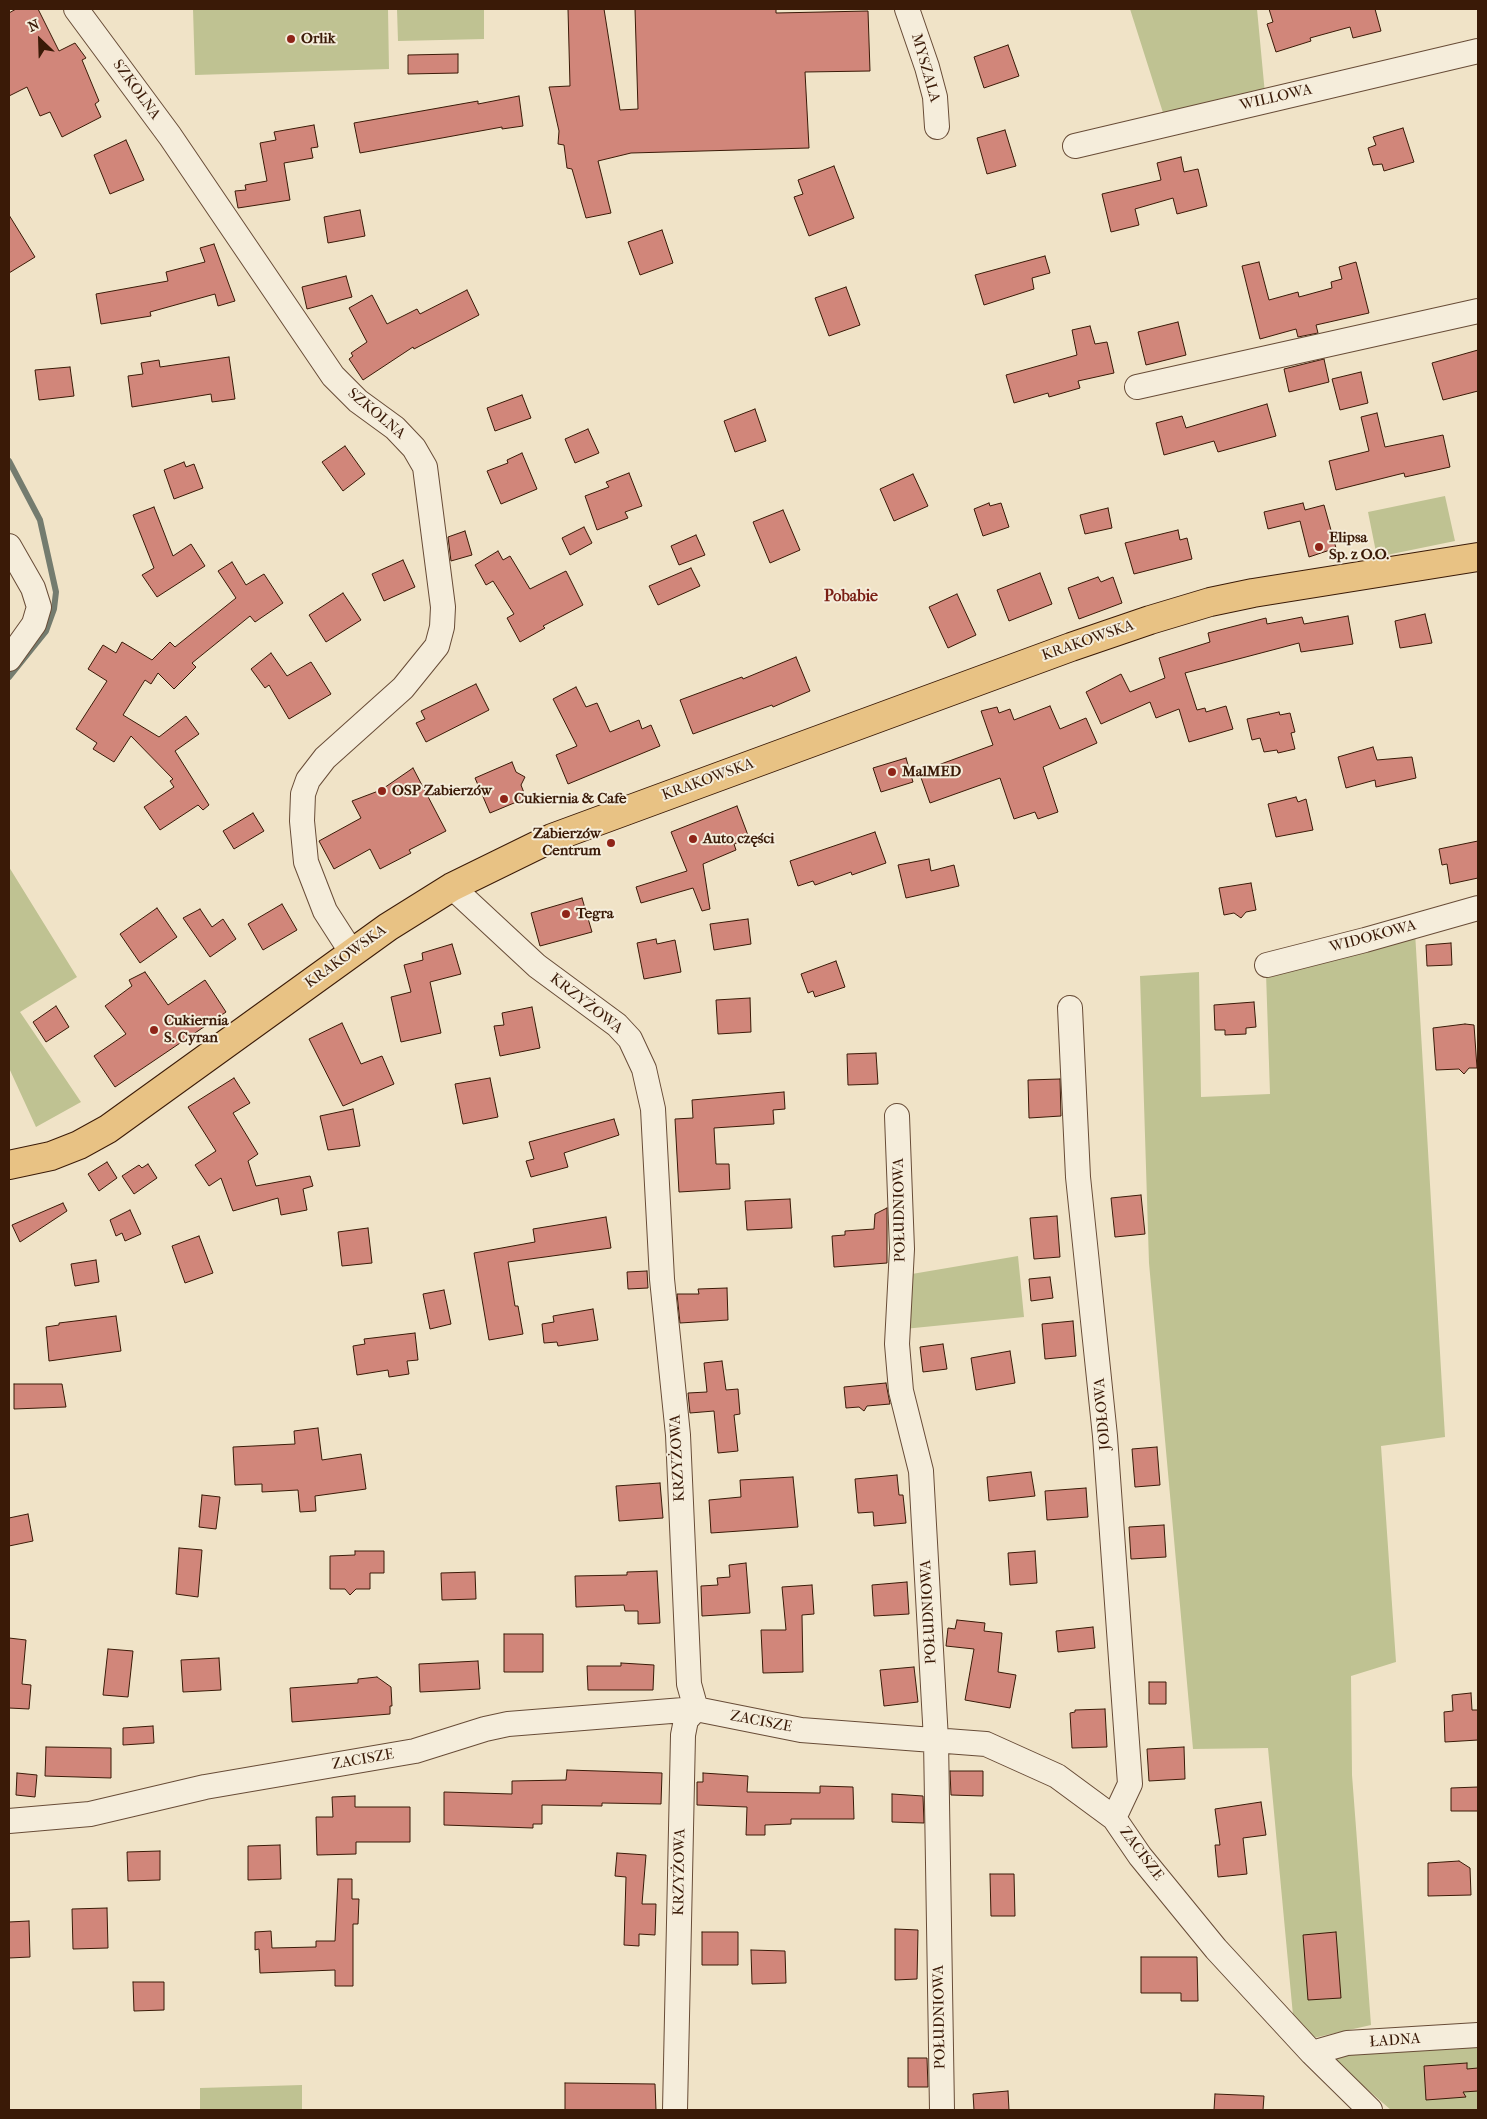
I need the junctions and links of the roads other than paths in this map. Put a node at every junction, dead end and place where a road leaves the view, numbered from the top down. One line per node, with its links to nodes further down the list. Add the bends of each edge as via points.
1 (76, 9): 13 (street, SZKOLNA, via 170,136 333,376 358,401 395,428 414,448 425,467 443,607 437,646 403,688 325,758 308,780 303,794 306,862 325,911)
2 (907, 9): 4 (street, MYSZALA, via 929,74)
3 (1478, 51): 5 (street, WILLOWA)
4 (938, 127)
5 (1075, 146)
6 (1478, 311): 7 (street)
7 (1137, 387)
8 (9, 546): 10 (street, via 33,588 39,607 34,624)
9 (1478, 558): 11 (main road, KRAKOWSKA, via 1253,593 1150,620 552,838)
10 (9, 659)
11 (452, 887): 13 (main road, KRAKOWSKA); 18 (street, KRZYŻOWA, via 537,966 617,1025 630,1039 644,1069 653,1109 662,1279 678,1436 689,1684)
12 (1478, 908): 14 (street, WIDOKOWA)
13 (352, 952): 17 (main road, KRAKOWSKA, via 108,1129 51,1156)
14 (1267, 965)
15 (1070, 1008): 20 (street, JODŁOWA, via 1078,1177 1105,1436 1130,1784)
16 (897, 1116): 19 (street, POŁUDNIOWA, via 902,1249 897,1344 901,1392 921,1472)
17 (9, 1165)
18 (696, 1709): 19 (street, ZACISZE, via 801,1730); 21 (street, ZACISZE, via 508,1724 415,1751 205,1787 90,1814); 24 (street, KRZYŻOWA, via 686,1720 683,1735)
19 (936, 1740): 20 (street, ZACISZE, via 986,1744 1057,1776); 25 (street, POŁUDNIOWA)
20 (1114, 1818): 23 (street, ZACISZE, via 1140,1856 1216,1949)
21 (9, 1821)
22 (1478, 2035): 23 (street, ŁADNA, via 1348,2044)
23 (1312, 2053): 26 (street, ZACISZE)
24 (675, 2110)
25 (942, 2110)
26 (1370, 2110)

